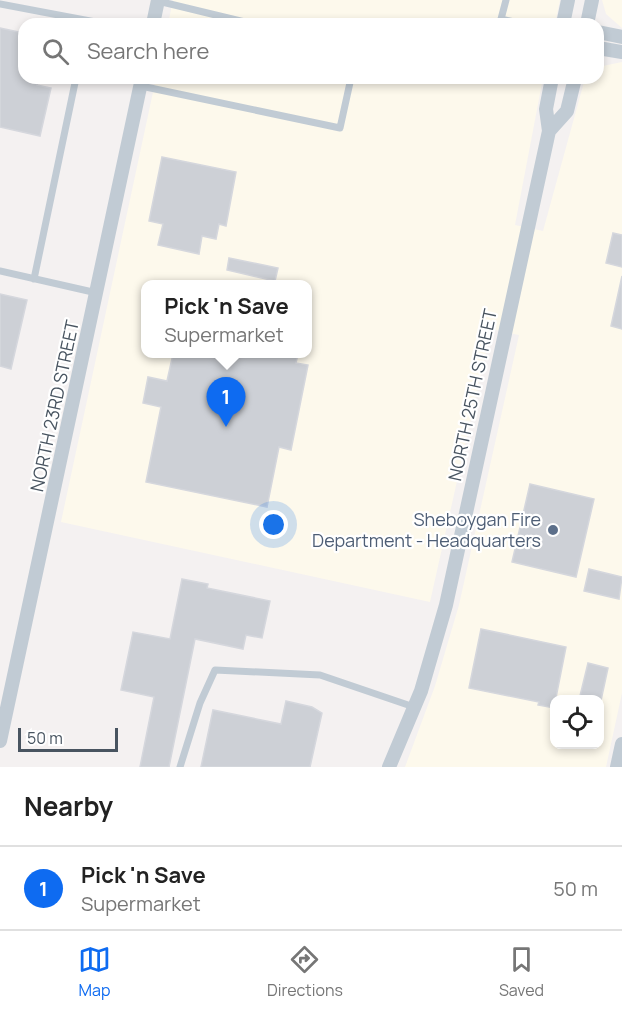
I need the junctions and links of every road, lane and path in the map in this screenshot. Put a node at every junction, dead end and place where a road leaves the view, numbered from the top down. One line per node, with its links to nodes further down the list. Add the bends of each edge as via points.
1 (506, 0): 9 (lane)
2 (568, 0): 10 (street)
3 (592, 0): 11 (street)
4 (158, 1): 7 (street); 8 (lane)
5 (0, 4): 6 (lane)
6 (67, 18)
7 (154, 18)
8 (228, 18)
9 (501, 18)
10 (564, 18)
11 (588, 18)
12 (604, 33): 13 (street)
13 (622, 37)
14 (604, 49): 15 (street)
15 (622, 52)
16 (75, 84): 24 (lane)
17 (141, 84): 25 (street, NORTH 23RD STREET)
18 (150, 84): 19 (lane, via 340,128)
19 (350, 84)
20 (551, 84): 22 (street, NORTH 25TH STREET, via 546,109)
21 (574, 84): 22 (street, NORTH 25TH STREET, via 567,111)
22 (549, 131): 26 (street, NORTH 25TH STREET, via 446,605)
23 (0, 271): 24 (lane)
24 (34, 279): 25 (lane)
25 (97, 293): 27 (street, NORTH 23RD STREET)
26 (414, 707): 29 (lane, via 320,675 215,670); 30 (street, NORTH 25TH STREET)
27 (0, 741)
28 (622, 744): 31 (street)
29 (180, 767)
30 (389, 767)
31 (617, 767)

